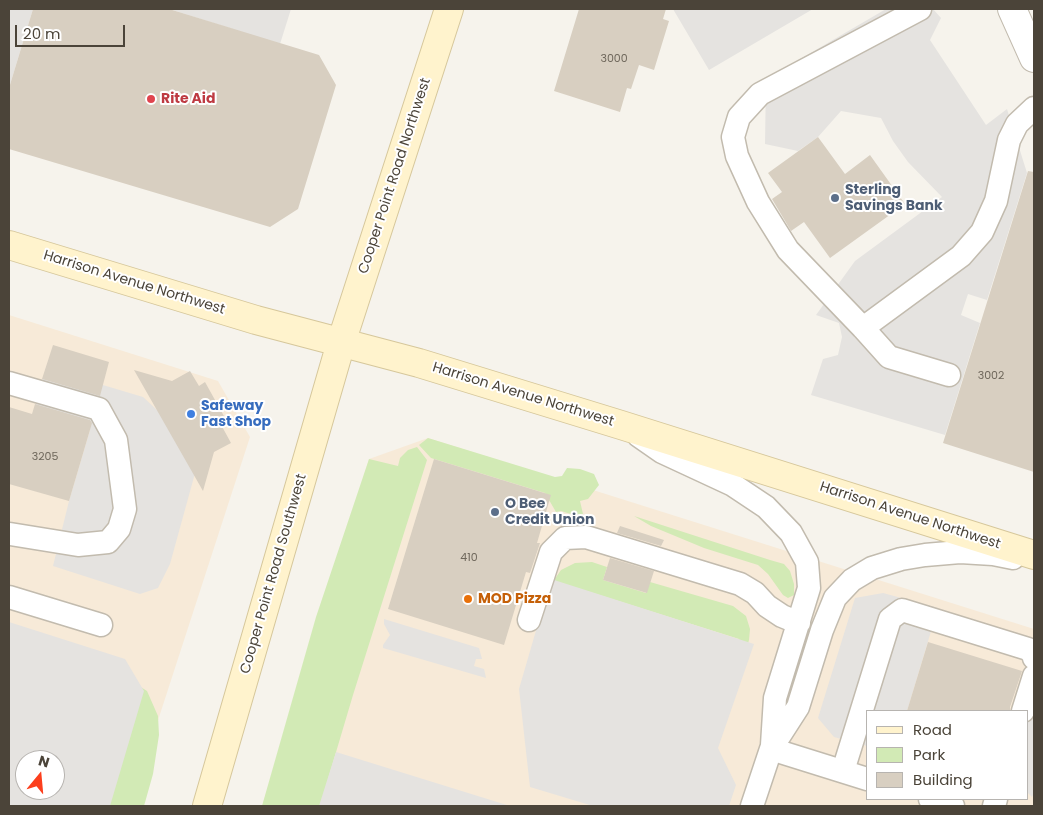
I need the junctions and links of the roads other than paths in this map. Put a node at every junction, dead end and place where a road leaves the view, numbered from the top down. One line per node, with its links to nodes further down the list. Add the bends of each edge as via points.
1 (449, 9): 8 (main road, Cooper Point Road Northwest)
2 (920, 9): 7 (lane, via 760,94 739,116 733,136 737,156 758,202 788,250)
3 (1012, 9): 4 (street)
4 (1034, 58)
5 (1034, 108): 7 (lane, via 1017,124 1009,140 996,201 982,232 962,256)
6 (9, 245): 8 (main road, Harrison Avenue Northwest)
7 (863, 328): 9 (lane, via 889,357)
8 (341, 343): 11 (main road, Harrison Avenue Northwest, via 419,363); 25 (main road, Cooper Point Road Southwest)
9 (949, 375)
10 (9, 383): 12 (lane, via 99,409 116,440 125,509 119,529 108,542 78,545)
11 (621, 425): 13 (main road, Harrison Avenue Northwest); 17 (lane, via 662,452 733,486 766,507 791,533 806,562 809,588)
12 (10, 534)
13 (1034, 555)
14 (1034, 560): 22 (lane, via 960,552 925,554 872,568 852,580 835,598 798,707)
15 (9, 597): 18 (lane)
16 (530, 620): 17 (lane, via 551,552 565,538 586,537 740,584 782,616)
17 (799, 623): 22 (lane, via 775,698)
18 (100, 625)
19 (1034, 658): 23 (lane, via 1028,649 902,610 890,619)
20 (1034, 676): 21 (lane)
21 (1023, 710)
22 (772, 749): 23 (lane); 26 (lane)
23 (843, 771): 24 (lane)
24 (866, 779)
25 (206, 806)
26 (752, 806)

